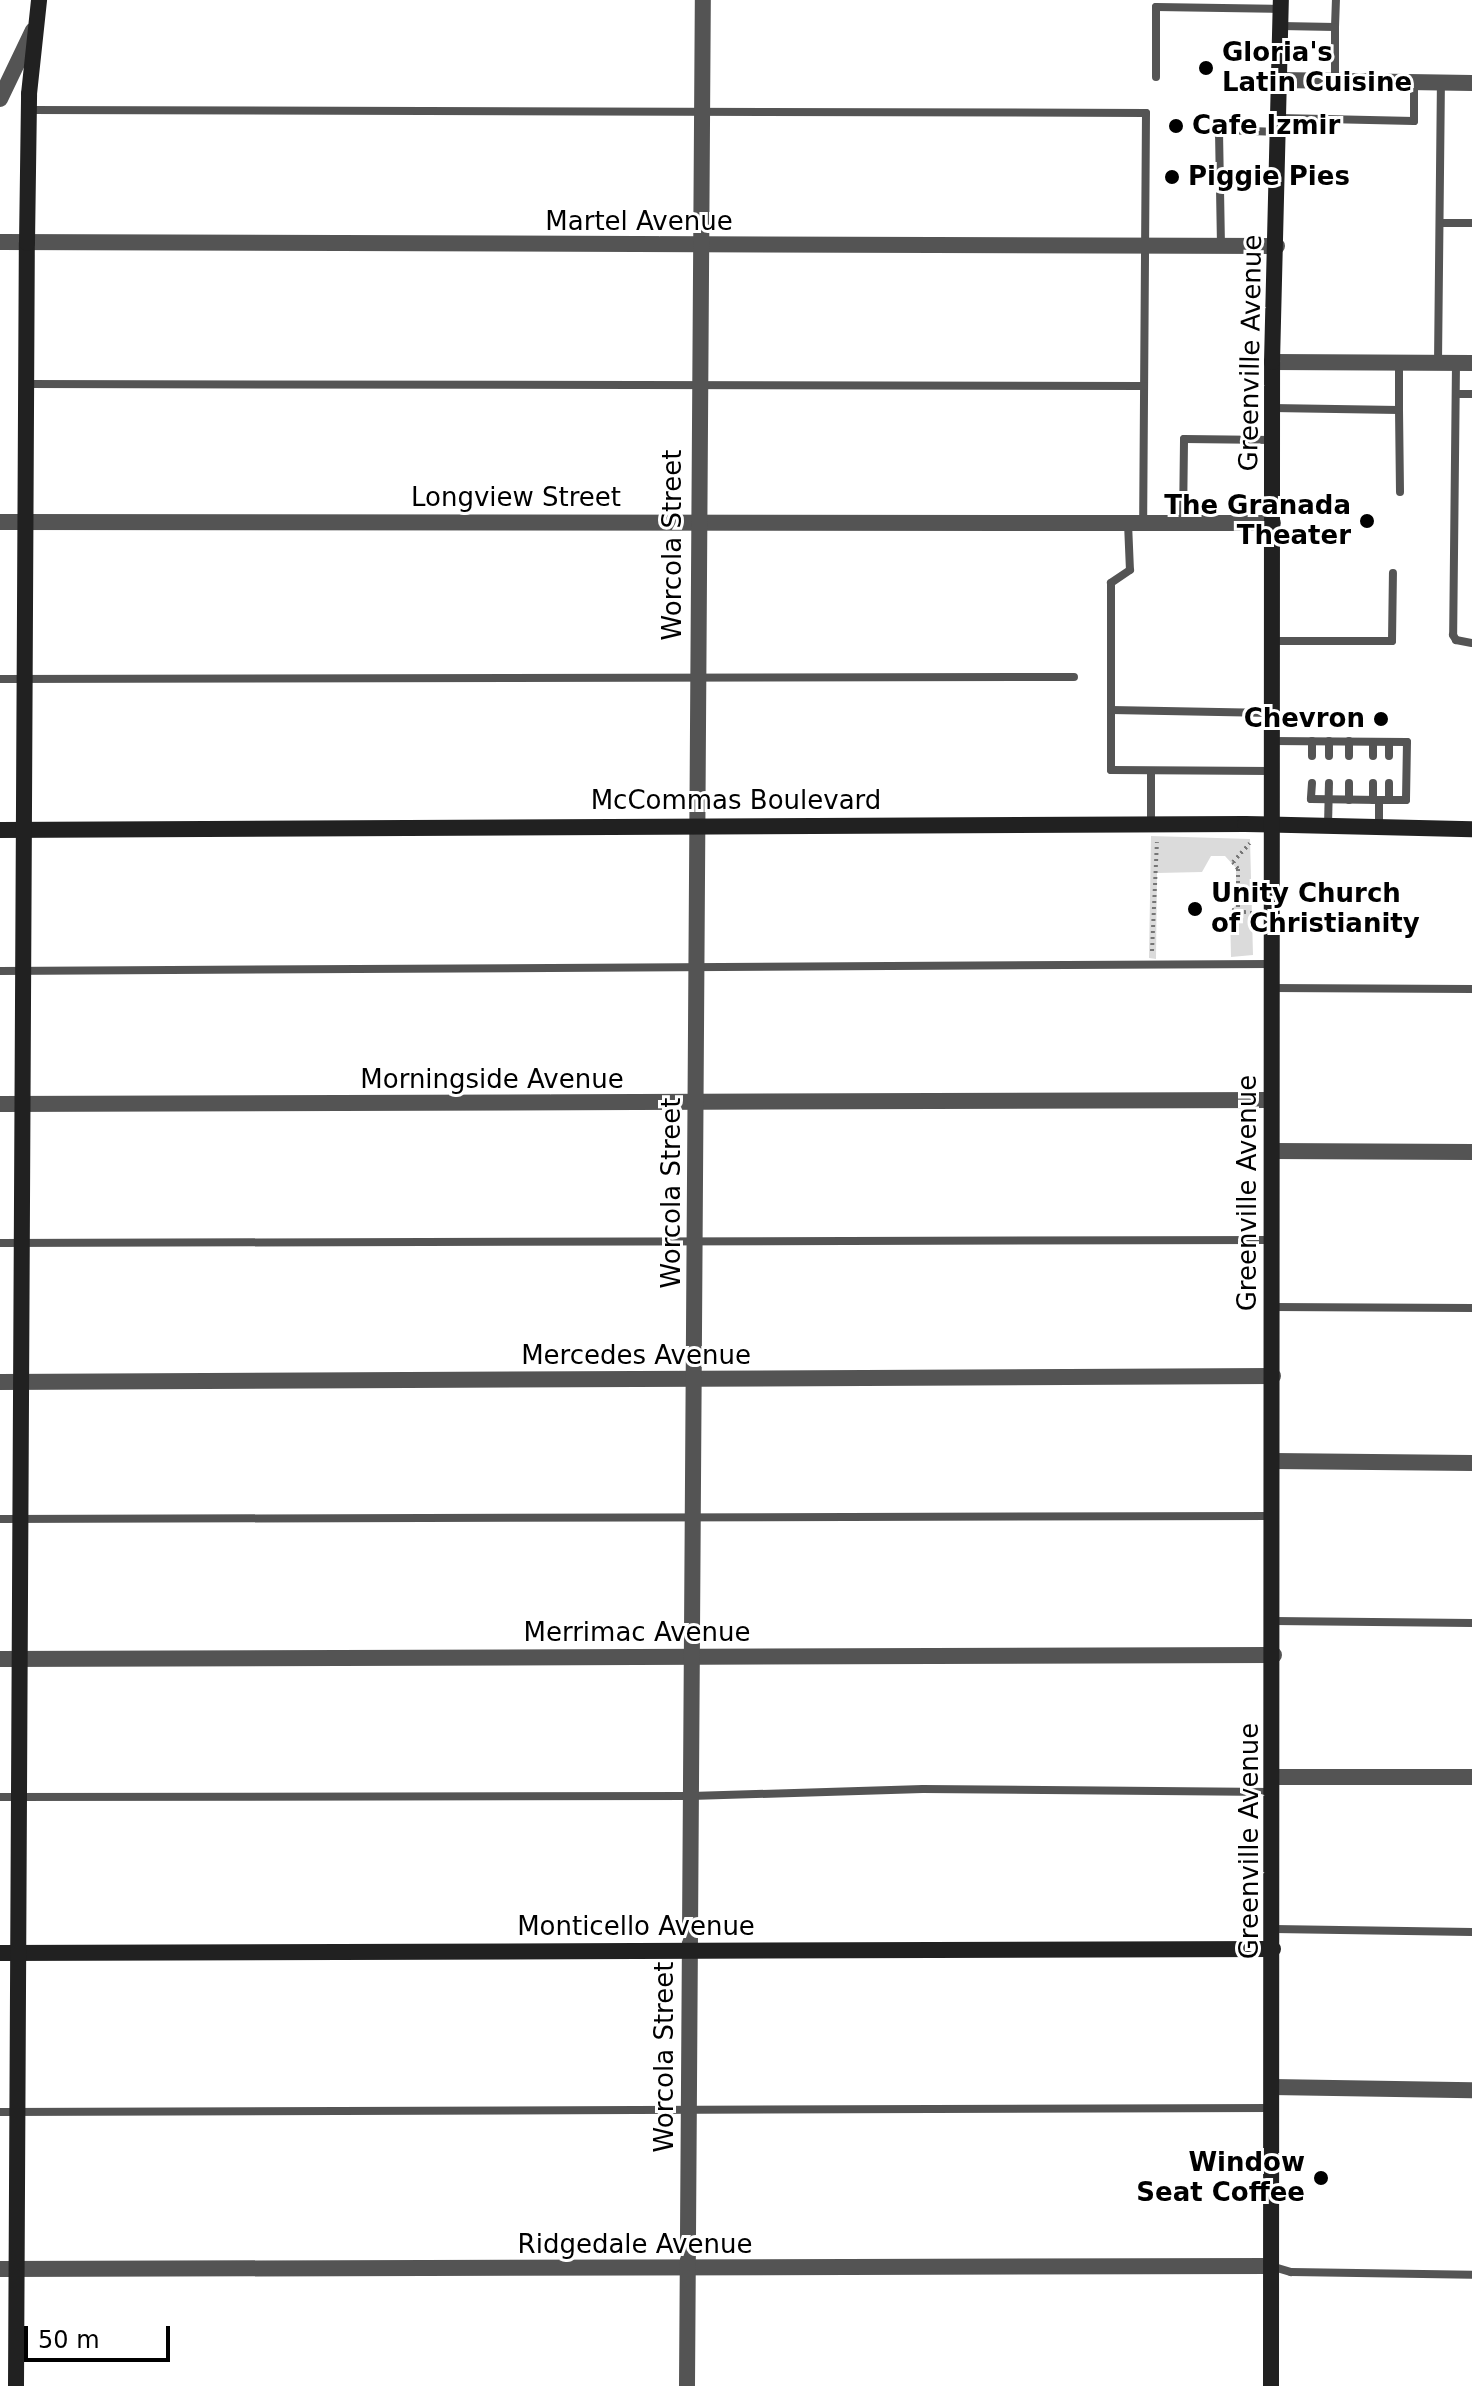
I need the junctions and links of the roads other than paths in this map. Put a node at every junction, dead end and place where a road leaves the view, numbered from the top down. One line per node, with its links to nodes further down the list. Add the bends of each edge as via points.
1 (39, 0): 7 (street)
2 (703, 0): 16 (street, Worcola Street)
3 (1336, 0): 6 (lane)
4 (1156, 3): 5 (lane); 8 (lane)
5 (1281, 12): 6 (lane); 9 (street, Greenville Avenue)
6 (1335, 27): 10 (lane)
7 (33, 30): 14 (street); 15 (street)
8 (1156, 77)
9 (1280, 80): 10 (street); 17 (street, Greenville Avenue)
10 (1335, 81): 11 (street)
11 (1414, 82): 12 (street); 17 (lane, via 1414,121)
12 (1441, 83): 13 (street); 18 (lane)
13 (1472, 83)
14 (1, 97): 15 (lane)
15 (29, 102): 16 (lane); 21 (street)
16 (703, 109): 22 (street, Worcola Street); 23 (lane, via 1146,113)
17 (1279, 125): 24 (lane, via 1223,130); 25 (street, Greenville Avenue)
18 (1440, 223): 19 (lane); 28 (lane)
19 (1472, 223)
20 (0, 242): 21 (street, Martel Avenue)
21 (27, 243): 22 (street, Martel Avenue); 31 (street)
22 (700, 246): 23 (street, Martel Avenue); 30 (street, Worcola Street)
23 (1145, 246): 24 (street, Martel Avenue); 32 (lane)
24 (1221, 246): 25 (street, Martel Avenue)
25 (1277, 246): 26 (street, Greenville Avenue)
26 (1272, 362): 27 (street); 35 (street, Greenville Avenue)
27 (1399, 362): 28 (street); 36 (lane)
28 (1438, 363): 29 (street)
29 (1464, 363): 33 (lane)
30 (698, 383): 31 (lane); 32 (lane); 41 (street, Worcola Street)
31 (26, 384): 40 (street)
32 (1144, 386): 42 (lane)
33 (1457, 394): 34 (lane); 47 (lane, via 1453,635)
34 (1472, 394)
35 (1272, 408): 36 (lane); 37 (street, Greenville Avenue)
36 (1399, 410): 38 (lane)
37 (1272, 440): 43 (lane, via 1184,439); 44 (street, Greenville Avenue)
38 (1400, 492)
39 (0, 522): 40 (street, Longview Street)
40 (26, 522): 41 (street, Longview Street); 51 (street)
41 (696, 522): 42 (street, Longview Street); 48 (street, Worcola Street)
42 (1136, 523): 43 (street, Longview Street); 52 (lane, via 1130,570 1111,583)
43 (1183, 523): 44 (street, Longview Street)
44 (1273, 523): 46 (street, Greenville Avenue)
45 (1393, 573): 46 (lane, via 1392,641)
46 (1272, 641): 53 (street, Greenville Avenue)
47 (1472, 643)
48 (697, 676): 49 (lane); 51 (lane); 75 (street, Worcola Street)
49 (1074, 677)
50 (0, 679): 51 (lane)
51 (24, 679): 82 (street)
52 (1111, 710): 53 (lane); 65 (lane, via 1111,770)
53 (1272, 713): 54 (street, Greenville Avenue)
54 (1271, 741): 55 (lane); 66 (street, Greenville Avenue)
55 (1312, 741): 56 (lane); 60 (lane)
56 (1329, 741): 57 (lane); 61 (lane)
57 (1349, 741): 58 (lane); 62 (lane)
58 (1373, 742): 59 (lane); 63 (lane)
59 (1389, 742): 64 (lane); 74 (lane, via 1407,742 1406,800)
60 (1312, 756)
61 (1329, 756)
62 (1349, 756)
63 (1373, 756)
64 (1389, 756)
65 (1151, 771): 66 (lane); 76 (lane)
66 (1271, 771): 77 (street, Greenville Avenue)
67 (1312, 783): 72 (lane, via 1311,799)
68 (1329, 783): 72 (lane)
69 (1349, 783): 73 (lane)
70 (1373, 783): 74 (lane)
71 (1389, 783): 74 (lane)
72 (1329, 800): 73 (lane); 78 (lane)
73 (1349, 800): 74 (lane)
74 (1380, 800): 79 (lane)
75 (699, 825): 76 (street, McCommas Boulevard); 82 (street, McCommas Boulevard); 84 (street, Worcola Street)
76 (1151, 825): 77 (street, McCommas Boulevard)
77 (1270, 827): 78 (street, McCommas Boulevard); 83 (street, Greenville Avenue)
78 (1328, 827): 79 (street, McCommas Boulevard)
79 (1379, 828): 80 (street, McCommas Boulevard)
80 (1472, 829)
81 (0, 830): 82 (street, McCommas Boulevard)
82 (23, 830): 86 (street)
83 (1270, 964): 84 (lane); 87 (street, Greenville Avenue)
84 (698, 966): 86 (lane); 92 (street, Worcola Street)
85 (0, 971): 86 (lane)
86 (24, 971): 91 (street)
87 (1270, 988): 88 (lane); 89 (street, Greenville Avenue)
88 (1472, 989)
89 (1271, 1100): 92 (street, Morningside Avenue); 93 (street, Greenville Avenue)
90 (0, 1104): 91 (street, Morningside Avenue)
91 (24, 1104): 92 (street, Morningside Avenue); 97 (street)
92 (696, 1104): 98 (street, Worcola Street)
93 (1272, 1151): 94 (street); 95 (street, Greenville Avenue)
94 (1472, 1152)
95 (1272, 1240): 98 (lane); 99 (street, Greenville Avenue)
96 (0, 1243): 97 (lane)
97 (19, 1243): 98 (lane); 104 (street)
98 (696, 1244): 102 (street, Worcola Street)
99 (1272, 1307): 100 (lane); 101 (street, Greenville Avenue)
100 (1472, 1308)
101 (1273, 1376): 102 (street, Mercedes Avenue); 105 (street, Greenville Avenue)
102 (694, 1380): 104 (street, Mercedes Avenue); 107 (street, Worcola Street)
103 (0, 1382): 104 (street, Mercedes Avenue)
104 (19, 1382): 110 (street)
105 (1273, 1461): 106 (street); 108 (street, Greenville Avenue)
106 (1472, 1463)
107 (692, 1516): 108 (lane); 110 (lane); 114 (street, Worcola Street)
108 (1274, 1516): 111 (street, Greenville Avenue)
109 (0, 1519): 110 (lane)
110 (20, 1519): 115 (street)
111 (1274, 1621): 112 (lane); 113 (street, Greenville Avenue)
112 (1472, 1623)
113 (1274, 1655): 114 (street, Merrimac Avenue); 118 (street, Greenville Avenue)
114 (691, 1657): 115 (street, Merrimac Avenue); 119 (street, Worcola Street)
115 (20, 1658): 116 (street, Merrimac Avenue); 121 (street)
116 (0, 1659)
117 (1472, 1777): 118 (street)
118 (1275, 1784): 119 (lane); 122 (street, Greenville Avenue)
119 (691, 1796): 121 (lane); 125 (street, Worcola Street)
120 (0, 1797): 121 (lane)
121 (19, 1797): 127 (street)
122 (1274, 1929): 123 (lane); 124 (street, Greenville Avenue)
123 (1472, 1932)
124 (1273, 1949): 125 (street, Monticello Avenue); 128 (street, Greenville Avenue)
125 (689, 1951): 127 (street, Monticello Avenue); 131 (street, Worcola Street)
126 (0, 1953): 127 (street, Monticello Avenue)
127 (17, 1953): 133 (street)
128 (1272, 2087): 129 (street); 130 (street, Greenville Avenue)
129 (1472, 2090)
130 (1272, 2108): 131 (lane); 134 (street, Greenville Avenue)
131 (689, 2110): 133 (lane); 136 (street, Worcola Street)
132 (0, 2112): 133 (lane)
133 (18, 2112): 135 (street)
134 (1270, 2266): 136 (street, Ridgedale Avenue); 137 (lane, via 1291,2272); 140 (street, Greenville Avenue)
135 (8, 2269): 136 (street, Ridgedale Avenue); 138 (street)
136 (688, 2269): 139 (street, Worcola Street)
137 (1472, 2275)
138 (16, 2386)
139 (687, 2386)
140 (1271, 2386)

